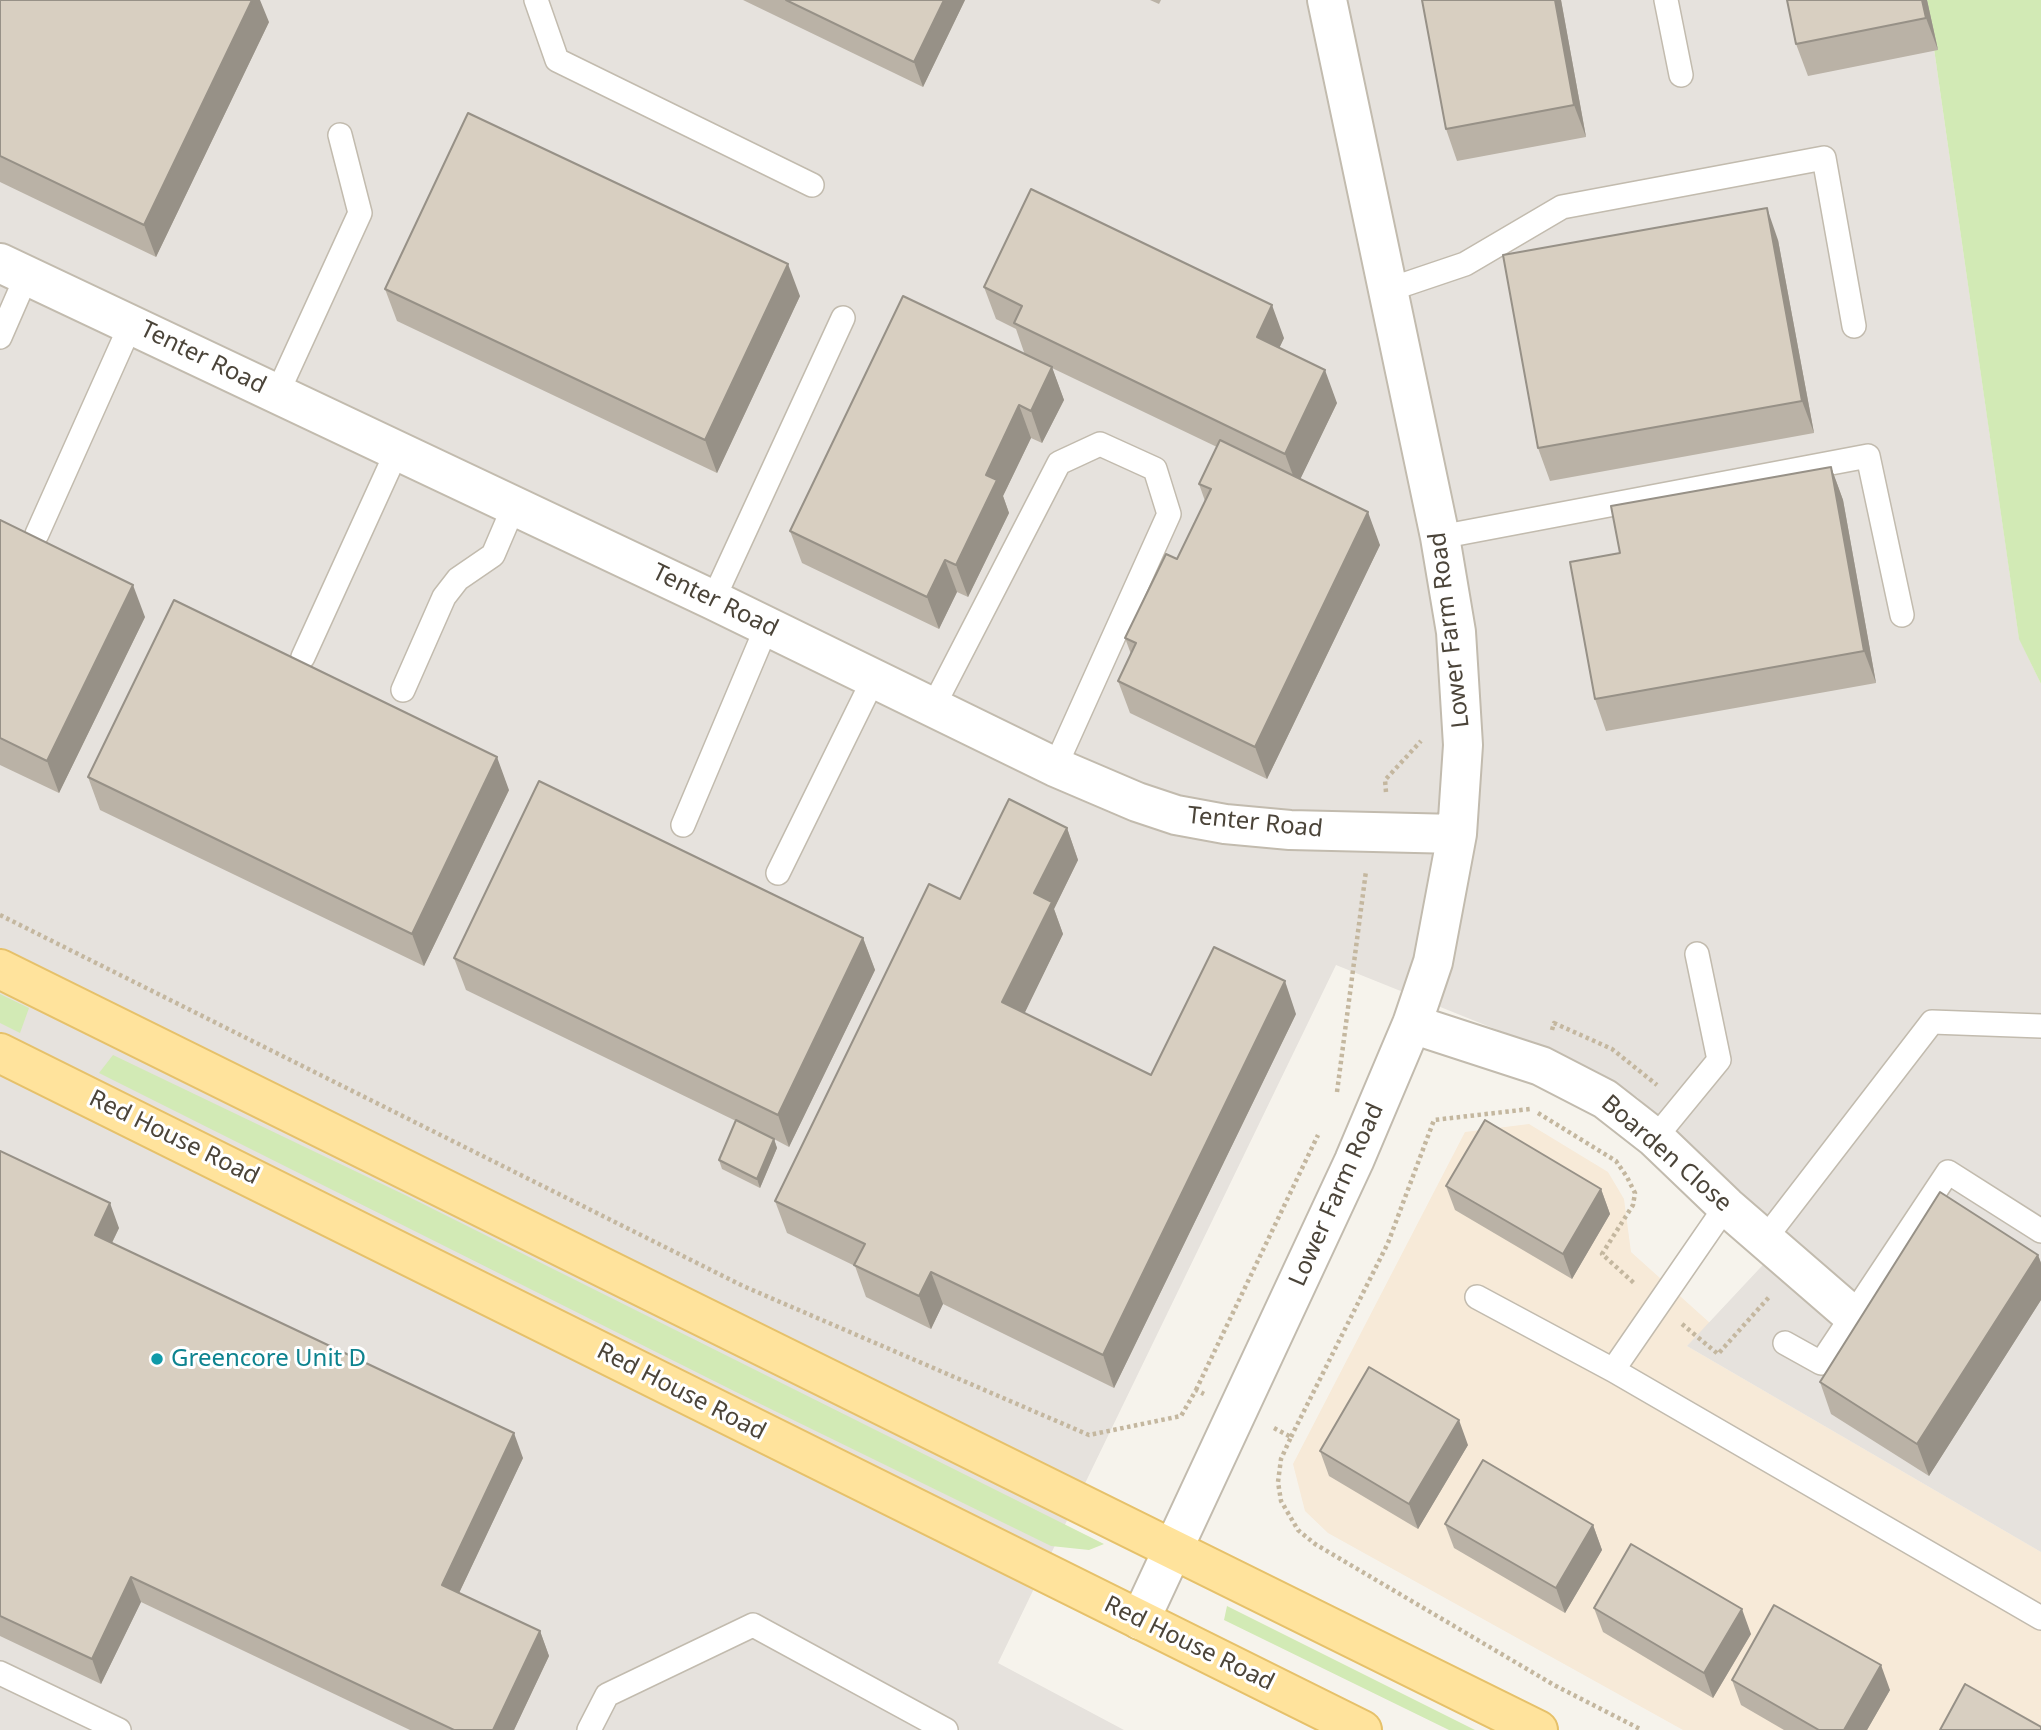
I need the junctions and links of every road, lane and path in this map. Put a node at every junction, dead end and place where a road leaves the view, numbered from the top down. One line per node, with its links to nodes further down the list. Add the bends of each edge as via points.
1 (536, 0): 6 (lane, via 557,60)
2 (1327, 0): 8 (street, Lower Farm Road)
3 (1666, 0): 4 (lane)
4 (1681, 75)
5 (340, 135): 13 (lane, via 360,213)
6 (812, 185)
7 (14, 269): 10 (street, Tenter Road); 12 (lane)
8 (1388, 290): 11 (lane, via 1465,264 1562,207 1824,158); 17 (street, Lower Farm Road)
9 (843, 318): 18 (lane)
10 (131, 324): 13 (street, Tenter Road); 16 (lane)
11 (1854, 327)
12 (0, 337)
13 (277, 394): 14 (street, Tenter Road)
14 (397, 451): 15 (street, Tenter Road); 21 (lane)
15 (514, 506): 18 (street, Tenter Road); 23 (lane, via 493,555 458,579 444,597)
16 (37, 534)
17 (1440, 537): 19 (lane, via 1868,456); 25 (street, Lower Farm Road)
18 (713, 600): 20 (street, Tenter Road)
19 (1902, 615)
20 (767, 626): 22 (street, Tenter Road); 27 (lane)
21 (303, 657)
22 (874, 678): 24 (street, Tenter Road); 30 (lane)
23 (402, 690)
24 (933, 707): 26 (street, Tenter Road); 26 (lane, via 1059,463 1100,444 1155,469 1169,514)
25 (1463, 725): 28 (path, via 1434,727 1385,780); 29 (street, Lower Farm Road)
26 (1055, 767): 28 (street, Tenter Road, via 1176,815 1225,824)
27 (683, 825)
28 (1376, 832): 29 (street, Tenter Road); 37 (path, via 1366,867)
29 (1457, 834): 34 (street, Lower Farm Road, via 1433,962)
30 (778, 873)
31 (0, 915): 48 (path, via 743,1286 1089,1435 1181,1416)
32 (1697, 954): 39 (lane, via 1719,1060)
33 (0, 969): 51 (main road)
34 (1412, 1024): 39 (street, Boarden Close, via 1563,1076 1605,1099); 49 (street, Lower Farm Road)
35 (2041, 1026): 42 (lane, via 1932,1022)
36 (0, 1052): 53 (main road, Red House Road)
37 (1336, 1096)
38 (1319, 1133): 48 (path)
39 (1655, 1138): 40 (street, Boarden Close)
40 (1726, 1206): 42 (street, Boarden Close); 44 (lane)
41 (2041, 1231): 45 (lane, via 1948,1172)
42 (1764, 1240): 45 (street, Boarden Close)
43 (1477, 1297): 47 (lane)
44 (1658, 1304): 47 (lane); 50 (path, via 1602,1254 1633,1205 1634,1193 1616,1161 1529,1108 1434,1120 1388,1243)
45 (1853, 1316): 46 (lane, via 1821,1363)
46 (1784, 1343)
47 (1613, 1370): 52 (lane)
48 (1196, 1390): 49 (path)
49 (1238, 1411): 50 (path); 51 (street, Lower Farm Road)
50 (1291, 1437): 60 (path, via 1281,1459 1278,1482 1281,1501 1298,1530 1554,1685)
51 (1173, 1550): 53 (street, Lower Farm Road); 59 (main road)
52 (2041, 1618)
53 (1140, 1620): 58 (main road, Red House Road)
54 (0, 1673): 55 (lane)
55 (119, 1730)
56 (589, 1730): 57 (lane, via 607,1695 753,1625)
57 (946, 1730)
58 (1362, 1730)
59 (1538, 1730)
60 (1642, 1730)

